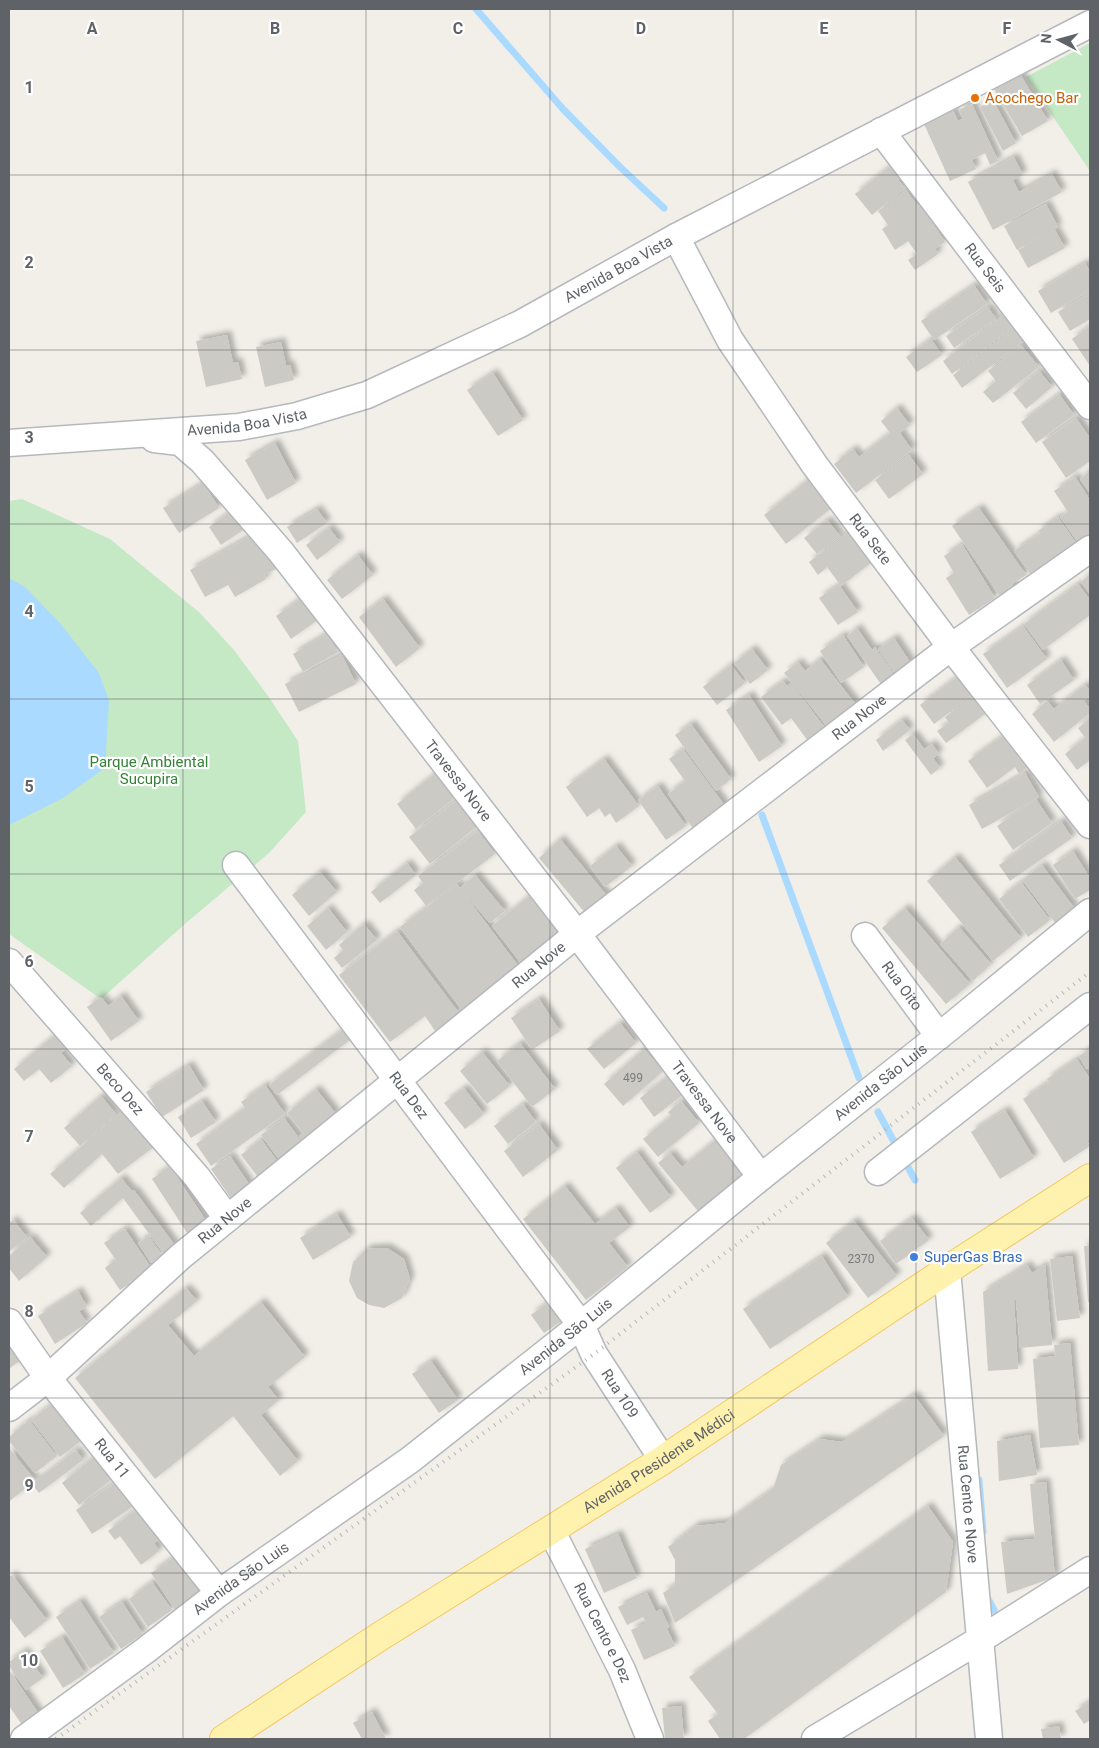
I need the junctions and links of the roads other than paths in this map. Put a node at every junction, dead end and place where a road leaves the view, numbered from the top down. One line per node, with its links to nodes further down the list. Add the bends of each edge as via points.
1 (1090, 24): 2 (street, Avenida Boa Vista)
2 (881, 131): 3 (street, Avenida Boa Vista); 4 (street, Rua Seis)
3 (676, 237): 5 (street, Avenida Boa Vista, via 520,324 367,395 297,416 239,427); 8 (street, Rua Sete, via 730,340 814,464)
4 (1090, 406)
5 (121, 436): 6 (street); 12 (street, Travessa Nove, via 180,442 202,461 281,552)
6 (9, 443)
7 (1090, 549): 8 (street, Rua Nove)
8 (951, 647): 9 (street, Rua Sete); 12 (street, Rua Nove)
9 (1090, 825)
10 (236, 865): 17 (street, Rua Dez)
11 (1090, 912): 16 (street, Avenida São Luis)
12 (578, 934): 17 (street, Rua Nove); 19 (street, Travessa Nove)
13 (865, 936): 16 (street, Rua Oito)
14 (9, 962): 21 (street, Beco Dez, via 198,1178)
15 (1090, 1006): 18 (street)
16 (939, 1036): 19 (street, Avenida São Luis)
17 (397, 1080): 21 (street, Rua Nove); 24 (street, Rua Dez)
18 (893, 1159)
19 (761, 1176): 24 (street, Avenida São Luis)
20 (1090, 1178): 22 (main road, Avenida Presidente Médici)
21 (227, 1218): 25 (street, Rua Nove)
22 (947, 1270): 27 (main road, Avenida Presidente Médici); 31 (street, Rua Cento e Nove)
23 (9, 1322): 25 (street, Rua 11)
24 (581, 1324): 27 (street, Rua 109, via 594,1354); 30 (street, Avenida São Luis, via 410,1460)
25 (48, 1378): 26 (street, Rua Nove); 30 (street, Rua 11)
26 (9, 1408)
27 (663, 1460): 28 (main road, Avenida Presidente Médici)
28 (551, 1530): 33 (main road, Avenida Presidente Médici); 34 (street, Rua Cento e Dez, via 622,1670)
29 (1090, 1570): 31 (street)
30 (219, 1593): 32 (street, Avenida São Luis)
31 (981, 1639): 35 (street); 36 (street, Rua Cento e Nove)
32 (24, 1739)
33 (224, 1739)
34 (650, 1739)
35 (815, 1739)
36 (990, 1739)

